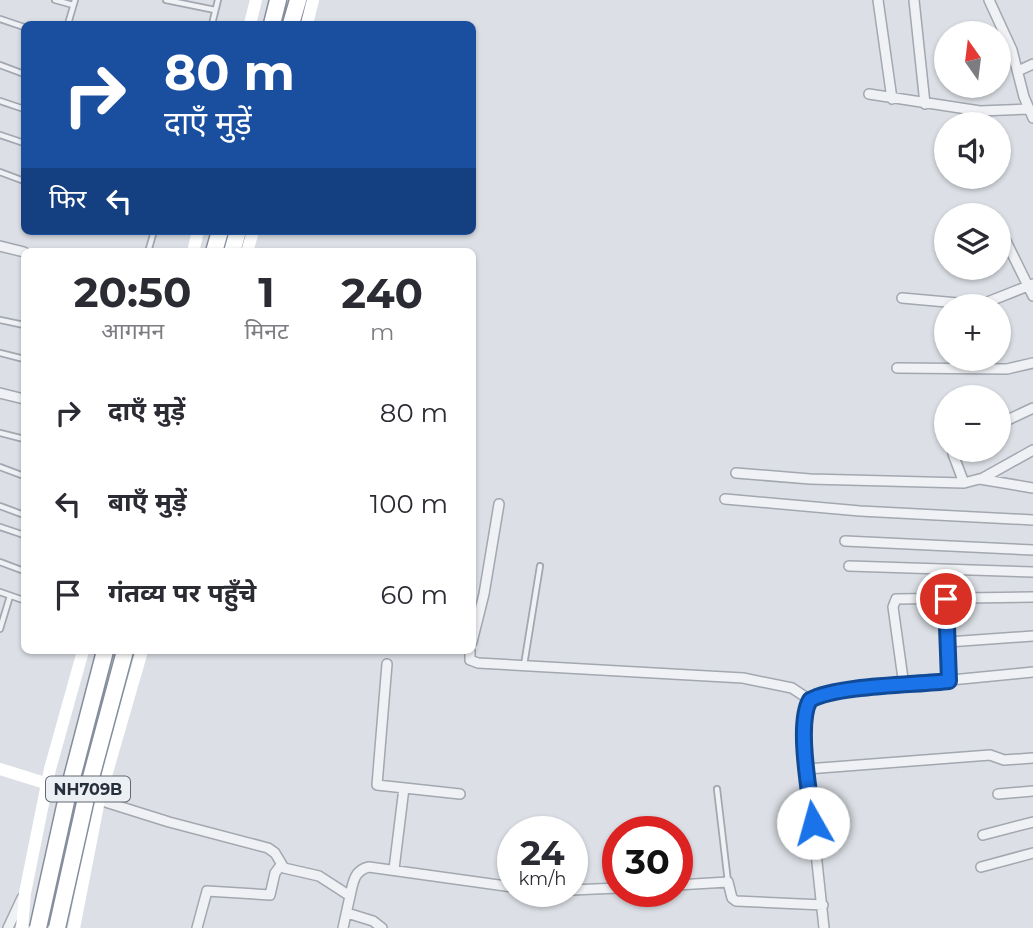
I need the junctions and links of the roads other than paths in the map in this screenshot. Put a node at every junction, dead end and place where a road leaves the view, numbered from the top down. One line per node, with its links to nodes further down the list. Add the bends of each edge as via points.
1 (55, 0): 11 (lane)
2 (166, 0): 12 (lane)
3 (218, 0): 12 (lane)
4 (256, 0): 16 (street)
5 (278, 0): 17 (highway)
6 (298, 0): 18 (highway)
7 (313, 0): 19 (street)
8 (878, 0): 26 (street)
9 (914, 0): 28 (street)
10 (989, 0): 23 (street)
11 (74, 3): 14 (lane)
12 (215, 10): 15 (lane)
13 (0, 19): 20 (lane)
14 (69, 21)
15 (213, 21)
16 (251, 21)
17 (273, 21)
18 (292, 21)
19 (308, 21)
20 (21, 26)
21 (1033, 64): 23 (street)
22 (0, 65): 24 (lane)
23 (1018, 71): 30 (street)
24 (21, 73)
25 (869, 94): 26 (street)
26 (892, 99): 28 (street)
27 (0, 101): 29 (lane)
28 (925, 104): 30 (street, via 989,112)
29 (21, 108)
30 (1028, 108): 31 (street)
31 (1033, 118)
32 (0, 135): 33 (lane)
33 (21, 142)
34 (0, 172): 35 (lane)
35 (21, 180)
36 (0, 246): 38 (street)
37 (1011, 250): 39 (street)
38 (21, 251)
39 (1032, 289): 40 (street, via 985,303)
40 (902, 298)
41 (0, 320): 42 (lane)
42 (21, 324)
43 (0, 354): 44 (lane)
44 (21, 358)
45 (1033, 363): 46 (street, via 1007,369)
46 (897, 368)
47 (0, 393): 48 (street)
48 (21, 399)
49 (1033, 408): 50 (street)
50 (1011, 418)
51 (0, 433): 52 (lane)
52 (21, 438)
53 (1033, 450): 58 (street)
54 (958, 462): 59 (street)
55 (0, 467): 57 (lane)
56 (736, 473): 59 (street, via 810,480)
57 (21, 475)
58 (979, 479): 59 (street); 60 (street)
59 (964, 483)
60 (1033, 488)
61 (725, 499): 65 (street)
62 (499, 504): 80 (street)
63 (0, 506): 64 (lane)
64 (21, 514)
65 (1033, 520)
66 (0, 527): 67 (lane)
67 (21, 534)
68 (845, 541): 69 (street)
69 (1033, 550)
70 (0, 562): 73 (lane)
71 (540, 566): 90 (lane)
72 (849, 566): 74 (street)
73 (21, 570)
74 (1033, 572)
75 (0, 592): 76 (lane)
76 (10, 596): 78 (lane); 81 (lane)
77 (1033, 597): 79 (street)
78 (21, 599)
79 (946, 599): 83 (street); 93 (street, via 900,598 894,603)
80 (476, 626)
81 (0, 629)
82 (1033, 636): 83 (street)
83 (948, 642): 92 (street)
84 (82, 654): 98 (street)
85 (104, 654): 119 (highway, NH709B, bridge)
86 (124, 654): 120 (highway, NH709B, bridge)
87 (141, 654): 104 (street)
88 (470, 654): 90 (street, via 473,662)
89 (387, 664): 99 (street, via 377,783)
90 (524, 666): 94 (street, via 743,678 792,688)
91 (1033, 672): 92 (street)
92 (949, 681): 93 (street)
93 (904, 686): 94 (street, via 831,693)
94 (810, 700): 97 (street, via 804,713)
95 (1033, 758): 97 (street, via 1004,760 990,755)
96 (0, 769): 98 (street)
97 (807, 769): 116 (street)
98 (47, 782): 104 (street); 114 (street)
99 (404, 788): 102 (street); 110 (street)
100 (717, 789): 111 (lane)
101 (1033, 791): 103 (street)
102 (460, 794)
103 (998, 794)
104 (99, 800): 108 (street, via 268,848); 121 (street)
105 (1033, 822): 106 (street)
106 (984, 835)
107 (1033, 853): 109 (street)
108 (281, 865): 115 (street, via 319,876); 122 (street, via 270,895 207,891)
109 (981, 867)
110 (394, 869): 113 (street); 115 (street, via 363,868 354,877)
111 (728, 882): 112 (street); 116 (street, via 736,901)
112 (693, 884)
113 (497, 885)
114 (24, 893): 118 (street); 119 (street)
115 (350, 896): 117 (street)
116 (823, 905): 125 (street)
117 (348, 913): 123 (street); 124 (street)
118 (8, 928)
119 (27, 928)
120 (57, 928)
121 (74, 928)
122 (197, 928)
123 (343, 928)
124 (382, 928)
125 (824, 928)

